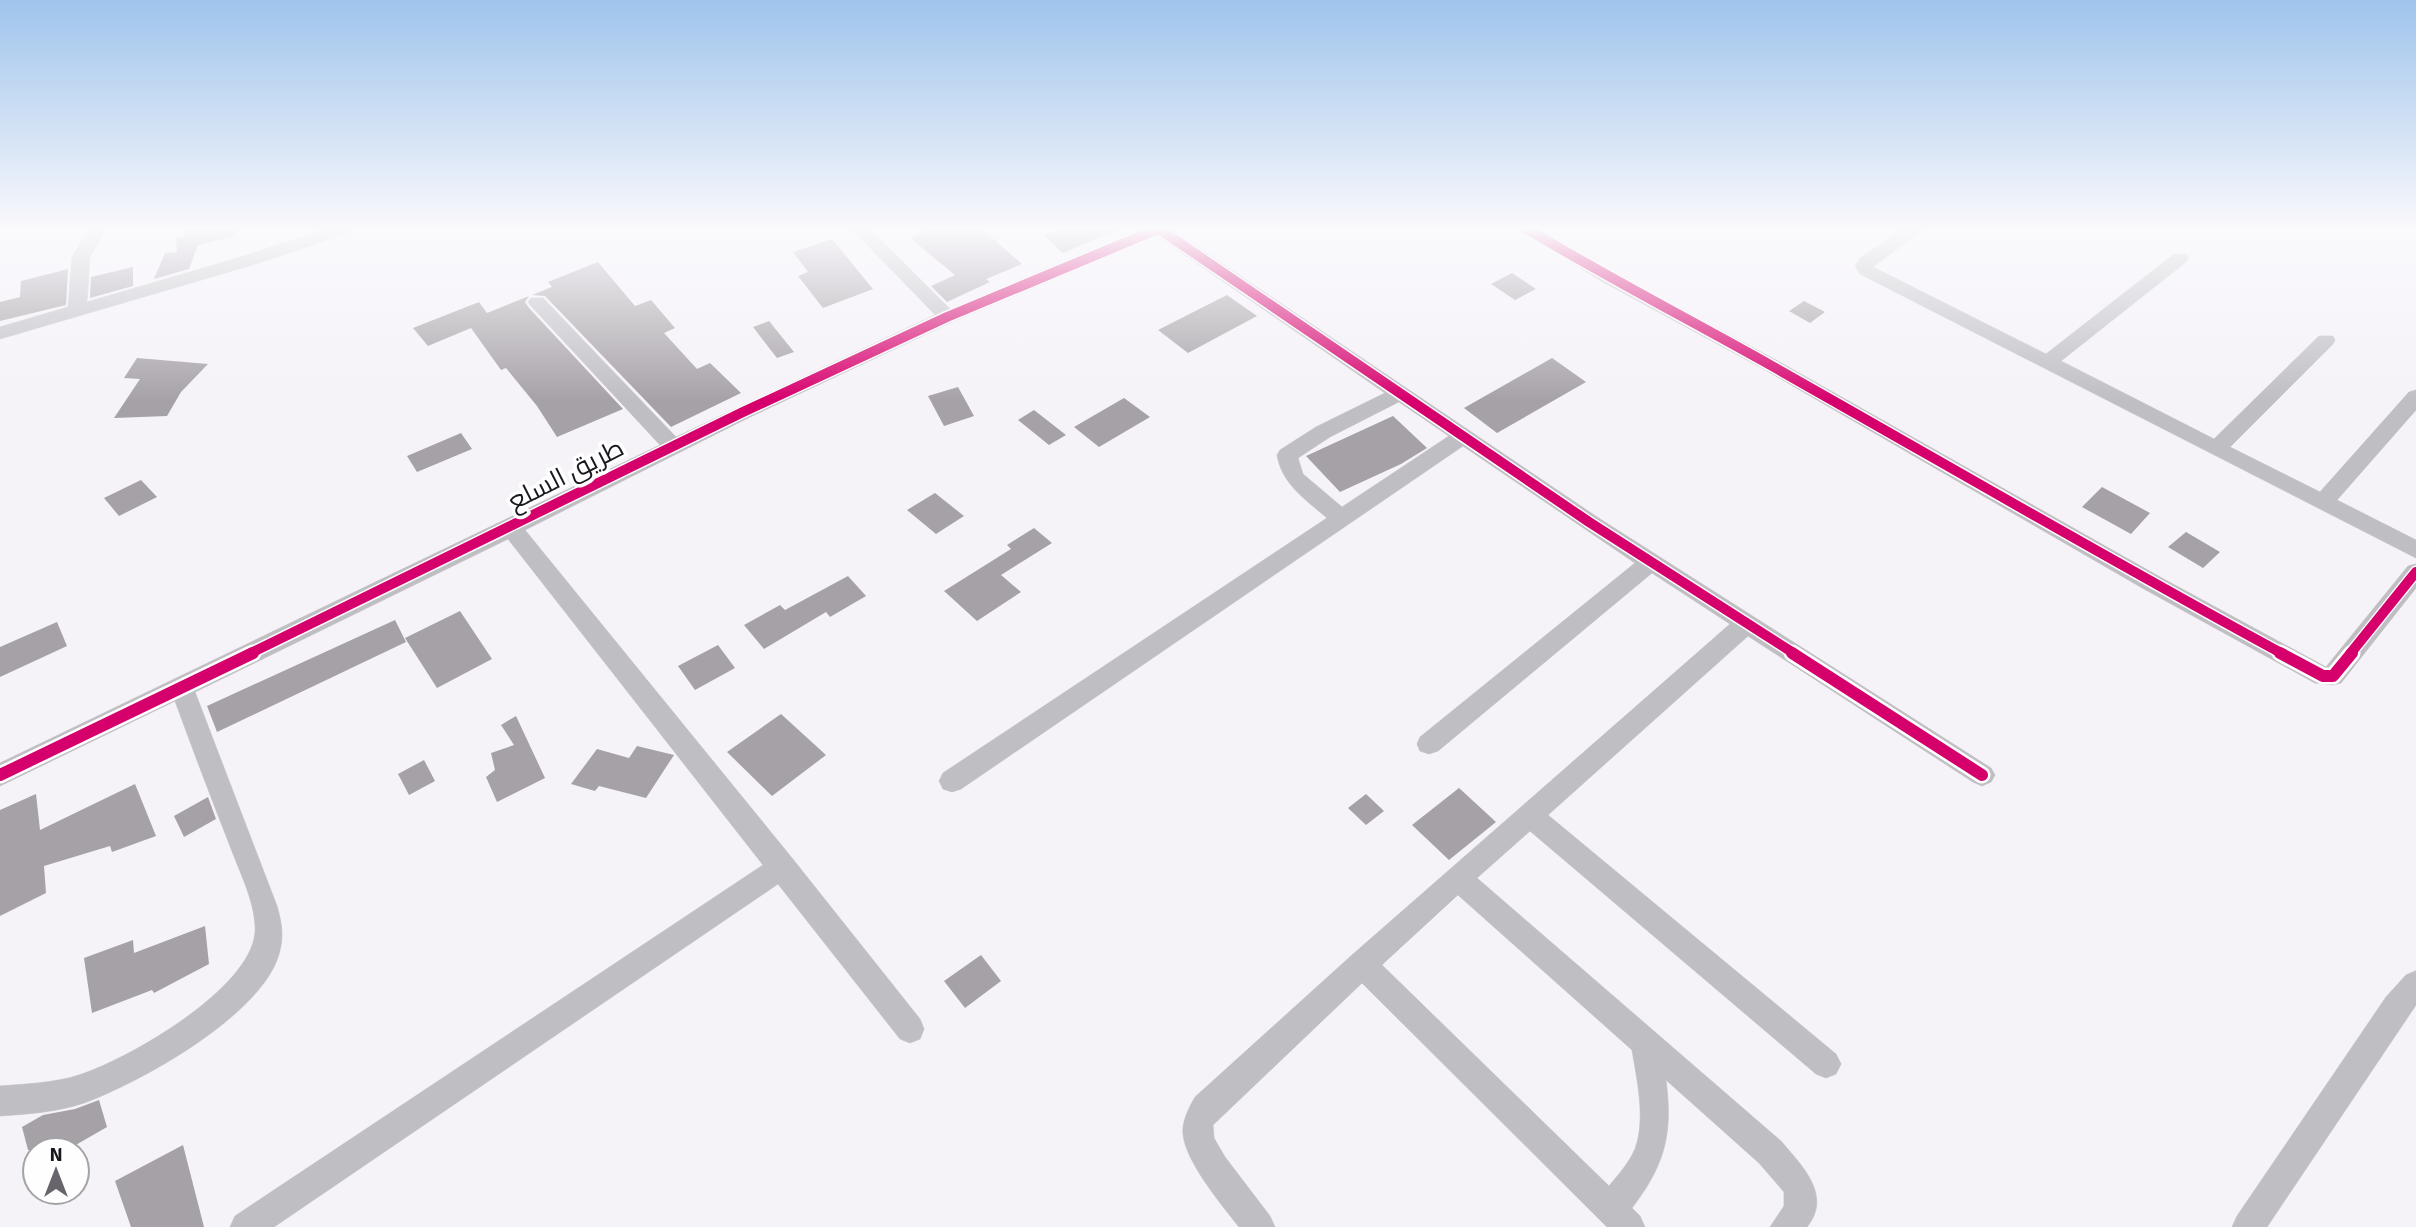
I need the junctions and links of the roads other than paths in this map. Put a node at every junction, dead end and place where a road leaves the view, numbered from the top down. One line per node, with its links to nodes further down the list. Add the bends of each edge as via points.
1 (79, 286): 10 (street)
2 (159, 286): 10 (street)
3 (917, 286): 11 (street)
4 (1021, 286): 11 (street, طريق السلع)
5 (1241, 286): 15 (street)
6 (1628, 286): 25 (street, via 2323,676 2333,676)
7 (1897, 286): 14 (street)
8 (2144, 286): 14 (street)
9 (537, 302): 18 (street)
10 (77, 312): 12 (street)
11 (947, 317): 18 (street, طريق السلع)
12 (0, 333)
13 (2326, 340): 19 (street)
14 (2046, 363): 19 (street)
15 (1398, 394): 17 (street); 21 (street, via 1287,455 1296,479)
16 (2416, 397): 20 (street)
17 (1462, 437): 21 (street); 24 (street)
18 (673, 447): 22 (street, طريق السلع)
19 (2217, 448): 20 (street)
20 (2323, 502): 23 (street)
21 (1341, 518): 31 (street)
22 (511, 528): 27 (street, طريق السلع); 33 (street)
23 (2416, 550)
24 (1651, 562): 26 (street); 28 (street)
25 (2416, 572)
26 (1746, 624): 30 (street); 32 (street)
27 (181, 686): 29 (street, طريق السلع); 40 (street, via 256,881 269,930 268,951 236,992 196,1029 138,1064 81,1089)
28 (1429, 744)
29 (0, 775)
30 (1982, 775)
31 (952, 781)
32 (1530, 815): 34 (street); 39 (street)
33 (783, 866): 37 (street); 42 (street)
34 (1458, 878): 35 (street); 38 (street)
35 (1362, 964): 41 (street); 43 (street, via 1234,1080 1206,1108 1198,1124 1203,1147)
36 (2416, 984): 45 (street)
37 (911, 1028)
38 (1646, 1044): 41 (street, via 1654,1092 1653,1142); 44 (street, via 1770,1152 1800,1187 1799,1212)
39 (1826, 1064)
40 (0, 1101)
41 (1620, 1218)
42 (246, 1227)
43 (1259, 1227)
44 (1786, 1227)
45 (2248, 1227)

